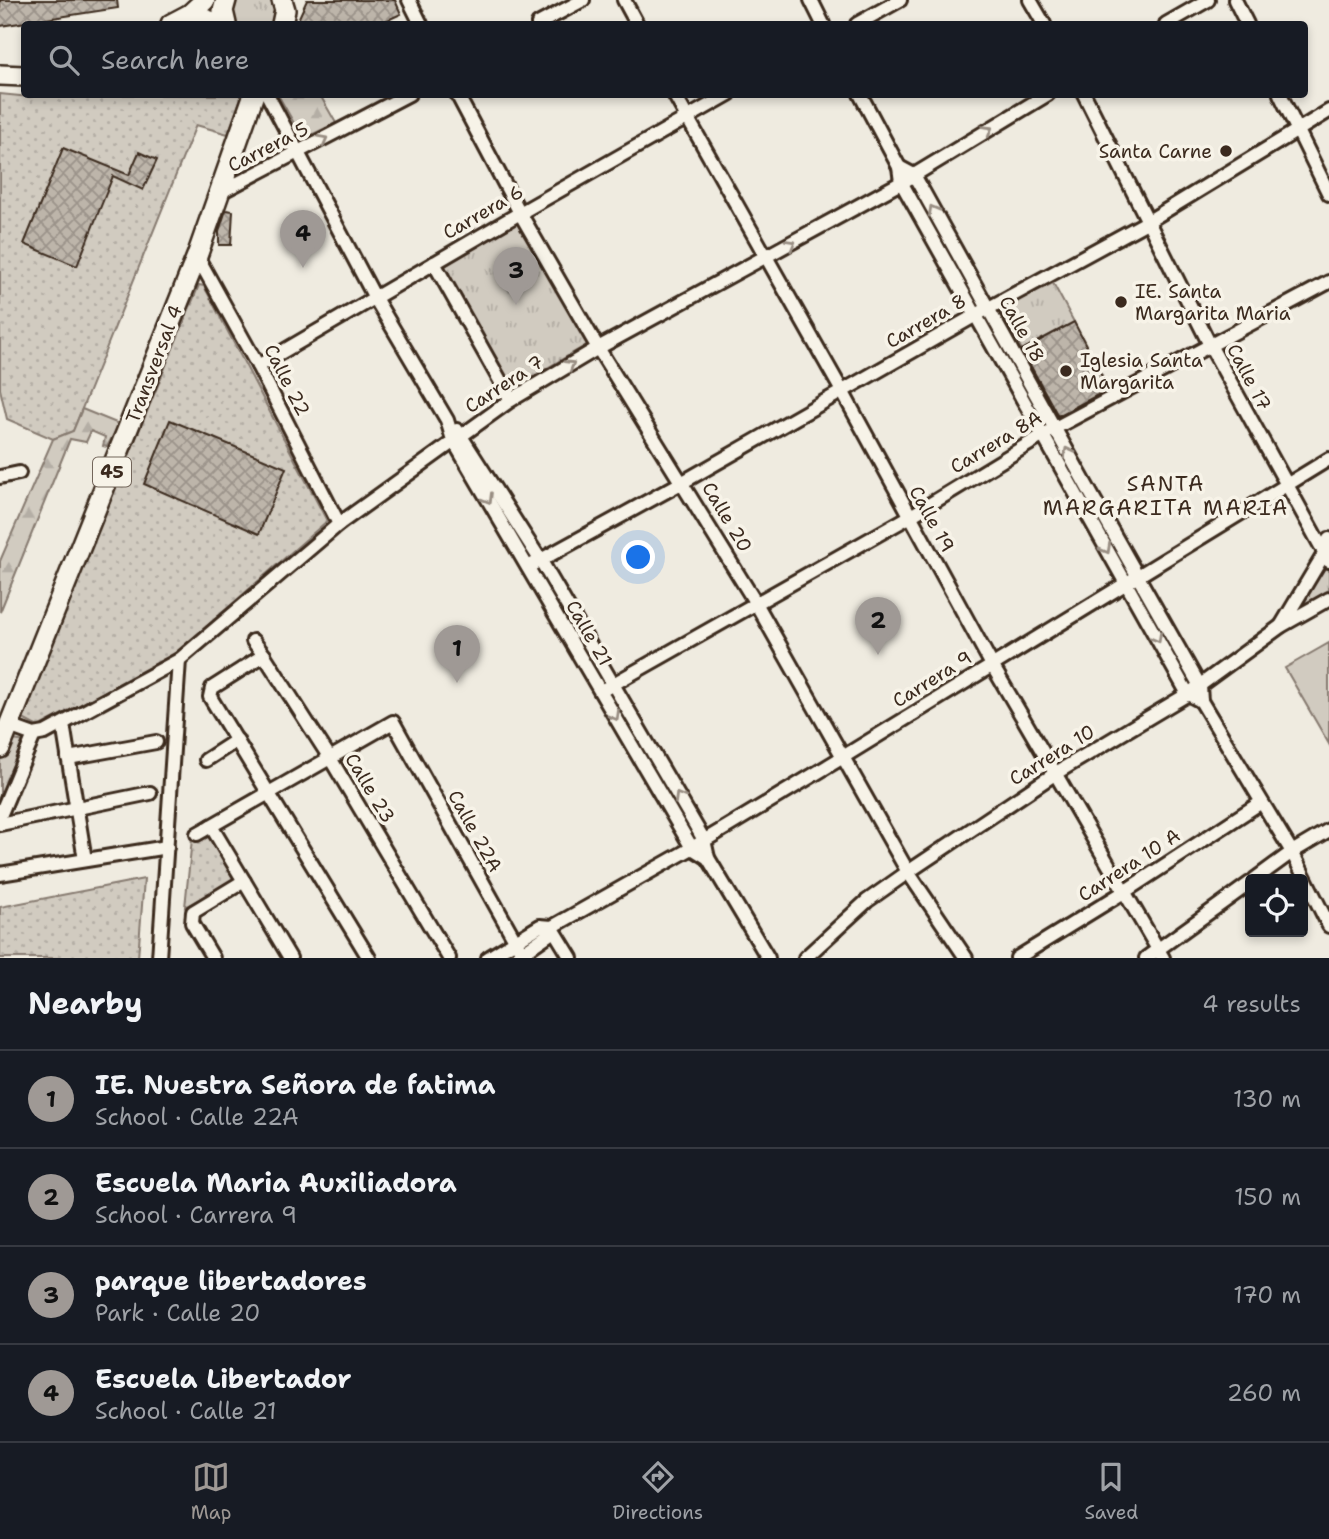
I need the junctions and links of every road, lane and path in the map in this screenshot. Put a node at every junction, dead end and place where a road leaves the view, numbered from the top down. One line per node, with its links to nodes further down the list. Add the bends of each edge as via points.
1 (205, 0): 12 (main road)
2 (226, 0): 16 (main road)
3 (292, 0): 13 (main road)
4 (409, 0): 17 (street)
5 (583, 0): 18 (street)
6 (624, 0): 19 (street)
7 (811, 0): 20 (street)
8 (900, 0): 21 (street)
9 (1030, 0): 22 (street)
10 (1208, 0): 23 (street)
11 (1235, 0): 24 (street)
12 (190, 14): 14 (main road); 15 (main road)
13 (283, 15)
14 (177, 21)
15 (210, 21)
16 (225, 21)
17 (420, 21)
18 (544, 21)
19 (635, 21)
20 (822, 21)
21 (862, 21)
22 (1042, 21)
23 (1171, 21)
24 (1246, 21)
25 (0, 75): 26 (main road)
26 (21, 76)
27 (253, 98): 44 (main road, Transversal 4 / 45)
28 (269, 98): 40 (street, Calle 21)
29 (401, 98): 40 (street, Carrera 5, one-way to 29)
30 (459, 98): 46 (street, Calle 20)
31 (676, 98): 38 (street, Calle 19)
32 (722, 98): 38 (street, Carrera 6)
33 (862, 98): 41 (street, Calle 18)
34 (1041, 98): 42 (street, Carrera 7, one-way to 34)
35 (1086, 98): 47 (street, Calle 17)
36 (1282, 98): 39 (street)
37 (1329, 111): 39 (street, Carrera 8)
38 (687, 117): 46 (street, Carrera 6); 51 (street, Calle 19)
39 (1297, 129): 45 (street); 47 (street, Carrera 8)
40 (298, 153): 44 (street, Carrera 5); 54 (street, Calle 21)
41 (899, 167): 42 (street); 43 (street, Calle 18)
42 (914, 175): 43 (street, Carrera 7); 48 (street, Calle 18, one-way to 42)
43 (901, 182): 49 (street, Calle 18); 51 (street, Carrera 7, one-way to 43)
44 (219, 193): 50 (main road, Transversal 4 / 45)
45 (1329, 194)
46 (520, 213): 52 (street, Carrera 6); 57 (street, Calle 20)
47 (1147, 222): 55 (street, Carrera 8); 56 (street, Calle 17)
48 (949, 239): 49 (street); 55 (street, Calle 18)
49 (937, 246): 55 (street, Calle 18)
50 (197, 256): 58 (street, Calle 22); 92 (main road, Transversal 4 / 45)
51 (767, 257): 57 (street, Carrera 7); 60 (street, Calle 19)
52 (434, 263): 54 (street, Carrera 6); 61 (street)
53 (1329, 282): 56 (street, Carrera 8A)
54 (375, 298): 58 (street, Carrera 6); 64 (street, Calle 21)
55 (982, 311): 59 (street, Calle 18); 60 (street, Carrera 8)
56 (1211, 347): 62 (street, Carrera 8A); 69 (street, Calle 17)
57 (598, 348): 61 (street, Carrera 7, one-way to 57); 68 (street, Calle 20)
58 (258, 366): 72 (street, Calle 22)
59 (1015, 370): 62 (street, Calle 18); 63 (street, Calle 18)
60 (842, 391): 68 (street, Carrera 8); 71 (street, Calle 19)
61 (511, 400): 64 (street, Carrera 7)
62 (1055, 428): 63 (street, Carrera 8A); 70 (street, Calle 18, one-way to 62)
63 (1043, 436): 70 (street, Calle 18); 71 (street, Carrera 8A)
64 (457, 437): 72 (street, Carrera 7); 75 (street, Calle 21); 76 (street, Calle 21, one-way to 76)
65 (1329, 459): 69 (street, Carrera 9)
66 (19, 473): 67 (street)
67 (0, 477)
68 (683, 482): 75 (street, Carrera 8); 80 (street, Calle 20)
69 (1286, 486): 74 (street, Calle 17); 77 (street, Carrera 9)
70 (1089, 505): 77 (street, Calle 18); 78 (street, Calle 18, one-way to 78)
71 (909, 517): 80 (street, Carrera 8A); 85 (street, Calle 19)
72 (339, 524): 84 (street, Carrera 7)
73 (1329, 539): 74 (street)
74 (1326, 558): 81 (street)
75 (541, 561): 76 (street, Carrera 8); 86 (street, Calle 21)
76 (528, 568): 88 (street, Calle 21)
77 (1138, 575): 78 (street, Carrera 9); 87 (street, Calle 18)
78 (1125, 582): 85 (street, Carrera 9); 89 (street, Calle 18, one-way to 89)
79 (1329, 598): 81 (street, Carrera 10)
80 (757, 605): 86 (street, Carrera 8A); 97 (street, Calle 20)
81 (1281, 626): 87 (street, Carrera 10)
82 (253, 641): 83 (street, Calle 23)
83 (264, 655): 94 (street, via 212,688 210,697); 99 (street, Calle 23)
84 (179, 660): 91 (street, Carrera 7); 112 (street)
85 (992, 665): 97 (street, Carrera 9); 101 (street, Calle 19)
86 (614, 684): 88 (street, Carrera 8A); 111 (street, Calle 21, one-way to 86)
87 (1200, 686): 89 (street, Carrera 10); 90 (street, Calle 18)
88 (601, 691): 113 (street, Calle 21, one-way to 113)
89 (1188, 694): 90 (street); 101 (street, Carrera 10)
90 (1201, 701): 104 (street, Calle 18)
91 (63, 724): 93 (street, Carrera 7); 98 (street)
92 (9, 726): 93 (street); 96 (main road, Transversal 4 / 45)
93 (34, 735): 106 (street)
94 (237, 740): 100 (street); 103 (street)
95 (156, 742): 98 (street)
96 (0, 748)
97 (842, 757): 111 (street, Carrera 9); 117 (street, Calle 20)
98 (68, 758): 105 (street)
99 (330, 758): 103 (street); 125 (street, Calle 22A, via 393,722); 132 (street, Calle 23)
100 (206, 760)
101 (1056, 773): 117 (street, Carrera 10); 122 (street, Calle 19)
102 (150, 793): 105 (street)
103 (270, 793): 108 (street); 131 (street)
104 (1260, 803): 114 (street, Calle 18); 122 (street, Carrera 10 A)
105 (77, 808): 107 (street); 116 (street)
106 (0, 816)
107 (0, 824)
108 (211, 827): 110 (street); 120 (street)
109 (1329, 830): 114 (street)
110 (197, 834)
111 (704, 840): 113 (street, Carrera 9); 115 (street, Calle 21)
112 (167, 847): 116 (street); 128 (street)
113 (692, 848): 115 (street, Calle 21); 124 (street, Carrera 9)
114 (1292, 852): 119 (street); 123 (street, Calle 18)
115 (708, 858): 135 (street, Calle 21)
116 (85, 860): 118 (street)
117 (908, 872): 136 (street, Carrera 10, via 867,901); 137 (street, Calle 20)
118 (0, 874)
119 (1262, 874)
120 (244, 881): 129 (street, via 192,912 192,923); 130 (street)
121 (1245, 887): 126 (street)
122 (1124, 892): 126 (street, Calle 19); 138 (street, Carrera 10 A)
123 (1329, 926)
124 (552, 927): 125 (street, via 540,926); 127 (street); 134 (street)
125 (515, 941): 127 (street, Calle 22A); 133 (street)
126 (1161, 954): 139 (street)
127 (521, 956)
128 (159, 958)
129 (213, 958)
130 (290, 958)
131 (369, 958)
132 (449, 958)
133 (488, 958)
134 (571, 958)
135 (768, 958)
136 (805, 958)
137 (965, 958)
138 (1017, 958)
139 (1146, 958)

